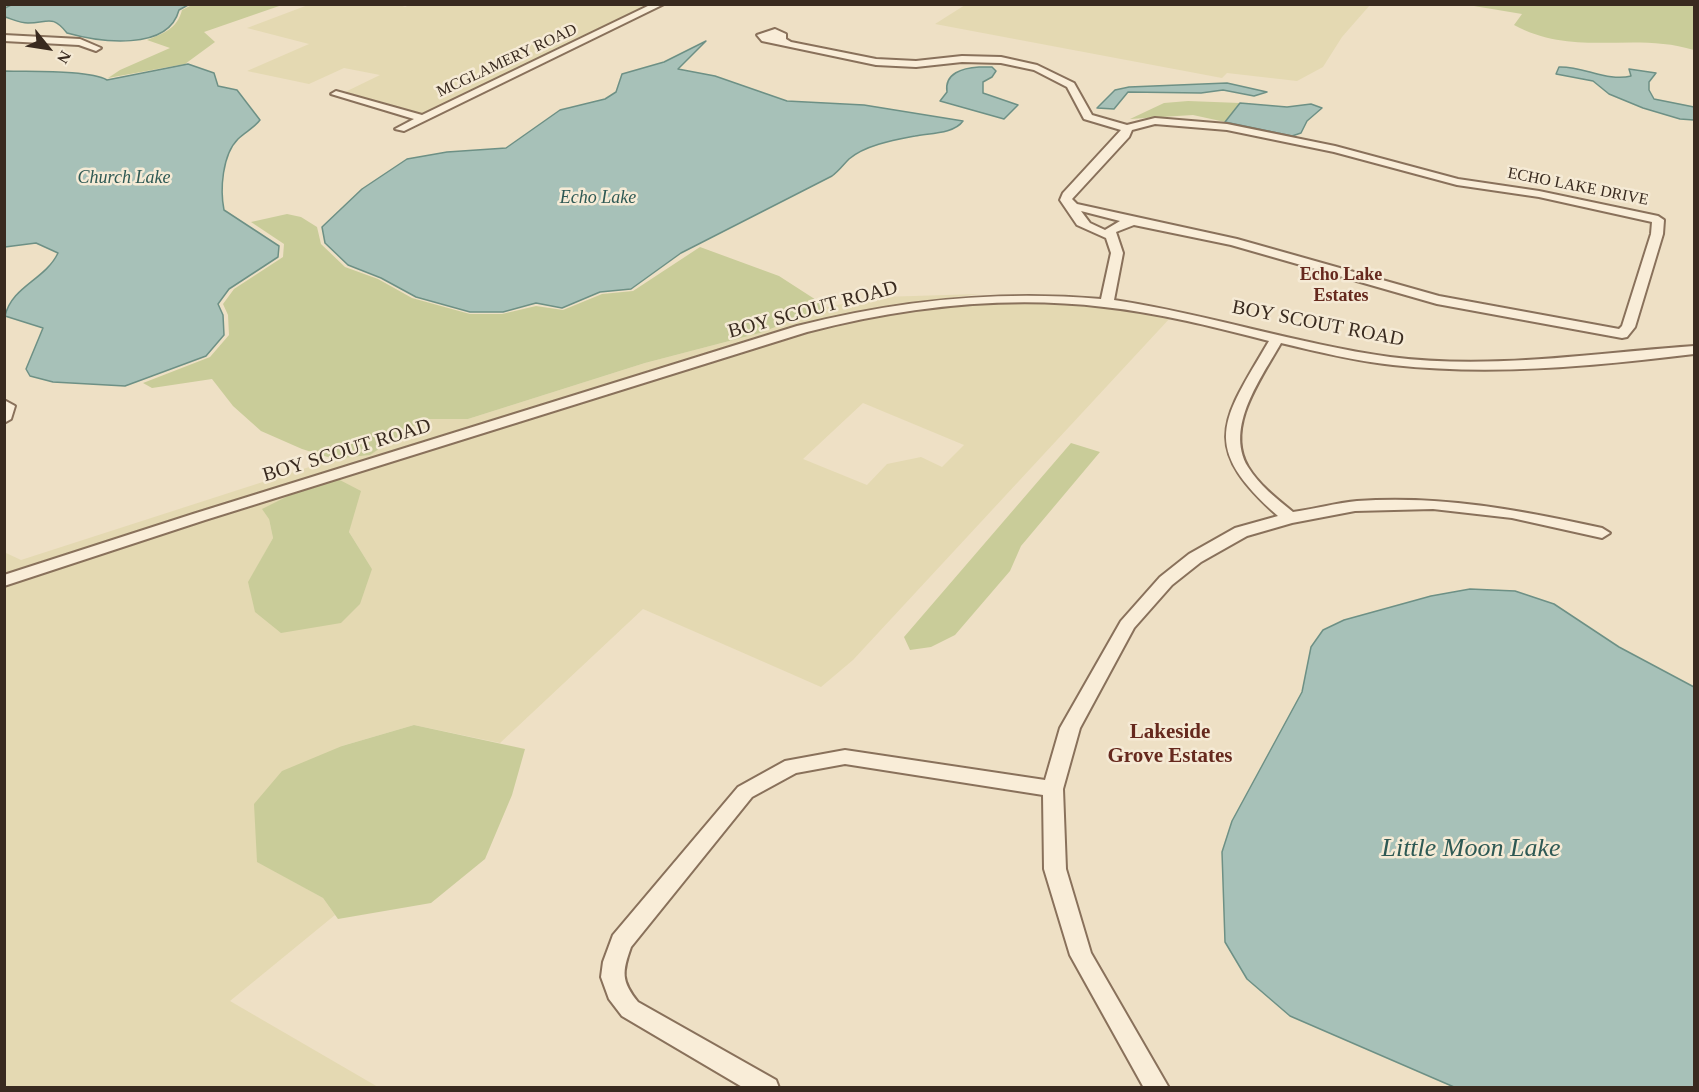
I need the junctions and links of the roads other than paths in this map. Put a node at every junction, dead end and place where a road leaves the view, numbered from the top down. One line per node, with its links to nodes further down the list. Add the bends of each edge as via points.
1 (660, 4): 6 (street, MCGLAMERY ROAD)
2 (4, 38): 4 (street, via 80,42)
3 (781, 40): 7 (street, via 876,62 1001,60 1037,68 1071,85 1088,117)
4 (96, 48)
5 (336, 94): 6 (street)
6 (423, 118): 8 (street, MCGLAMERY ROAD)
7 (1126, 128): 9 (street, via 1125,135 1070,190 1066,200); 10 (street, ECHO LAKE DRIVE, via 1155,122 1227,127 1335,149 1457,182 1539,194 1658,220 1631,317 1622,334 1437,300 1233,242)
8 (400, 129)
9 (1073, 206): 10 (street, ECHO LAKE DRIVE); 11 (street, via 1076,218 1086,228)
10 (1134, 221): 11 (street, via 1114,227)
11 (1109, 235): 12 (street, via 1117,253)
12 (1107, 303): 13 (street, BOY SCOUT ROAD); 19 (street, BOY SCOUT ROAD, via 1041,298 973,299 900,306 841,319)
13 (1278, 339): 14 (street, BOY SCOUT ROAD, via 1380,359 1489,367 1550,365); 17 (street, via 1239,409 1234,452 1265,497)
14 (1695, 350)
15 (4, 404): 16 (street, via 8,406)
16 (4, 419)
17 (1290, 518): 18 (street, via 1355,506 1433,504 1512,513); 20 (street, via 1241,532 1195,558 1150,598 1128,625 1070,728)
18 (1602, 533)
19 (4, 581)
20 (1053, 789): 21 (street, via 845,757 792,766 745,792 621,942 611,971 615,991 630,1009); 22 (street, via 1055,869 1080,955)
21 (767, 1088)
22 (1157, 1088)

